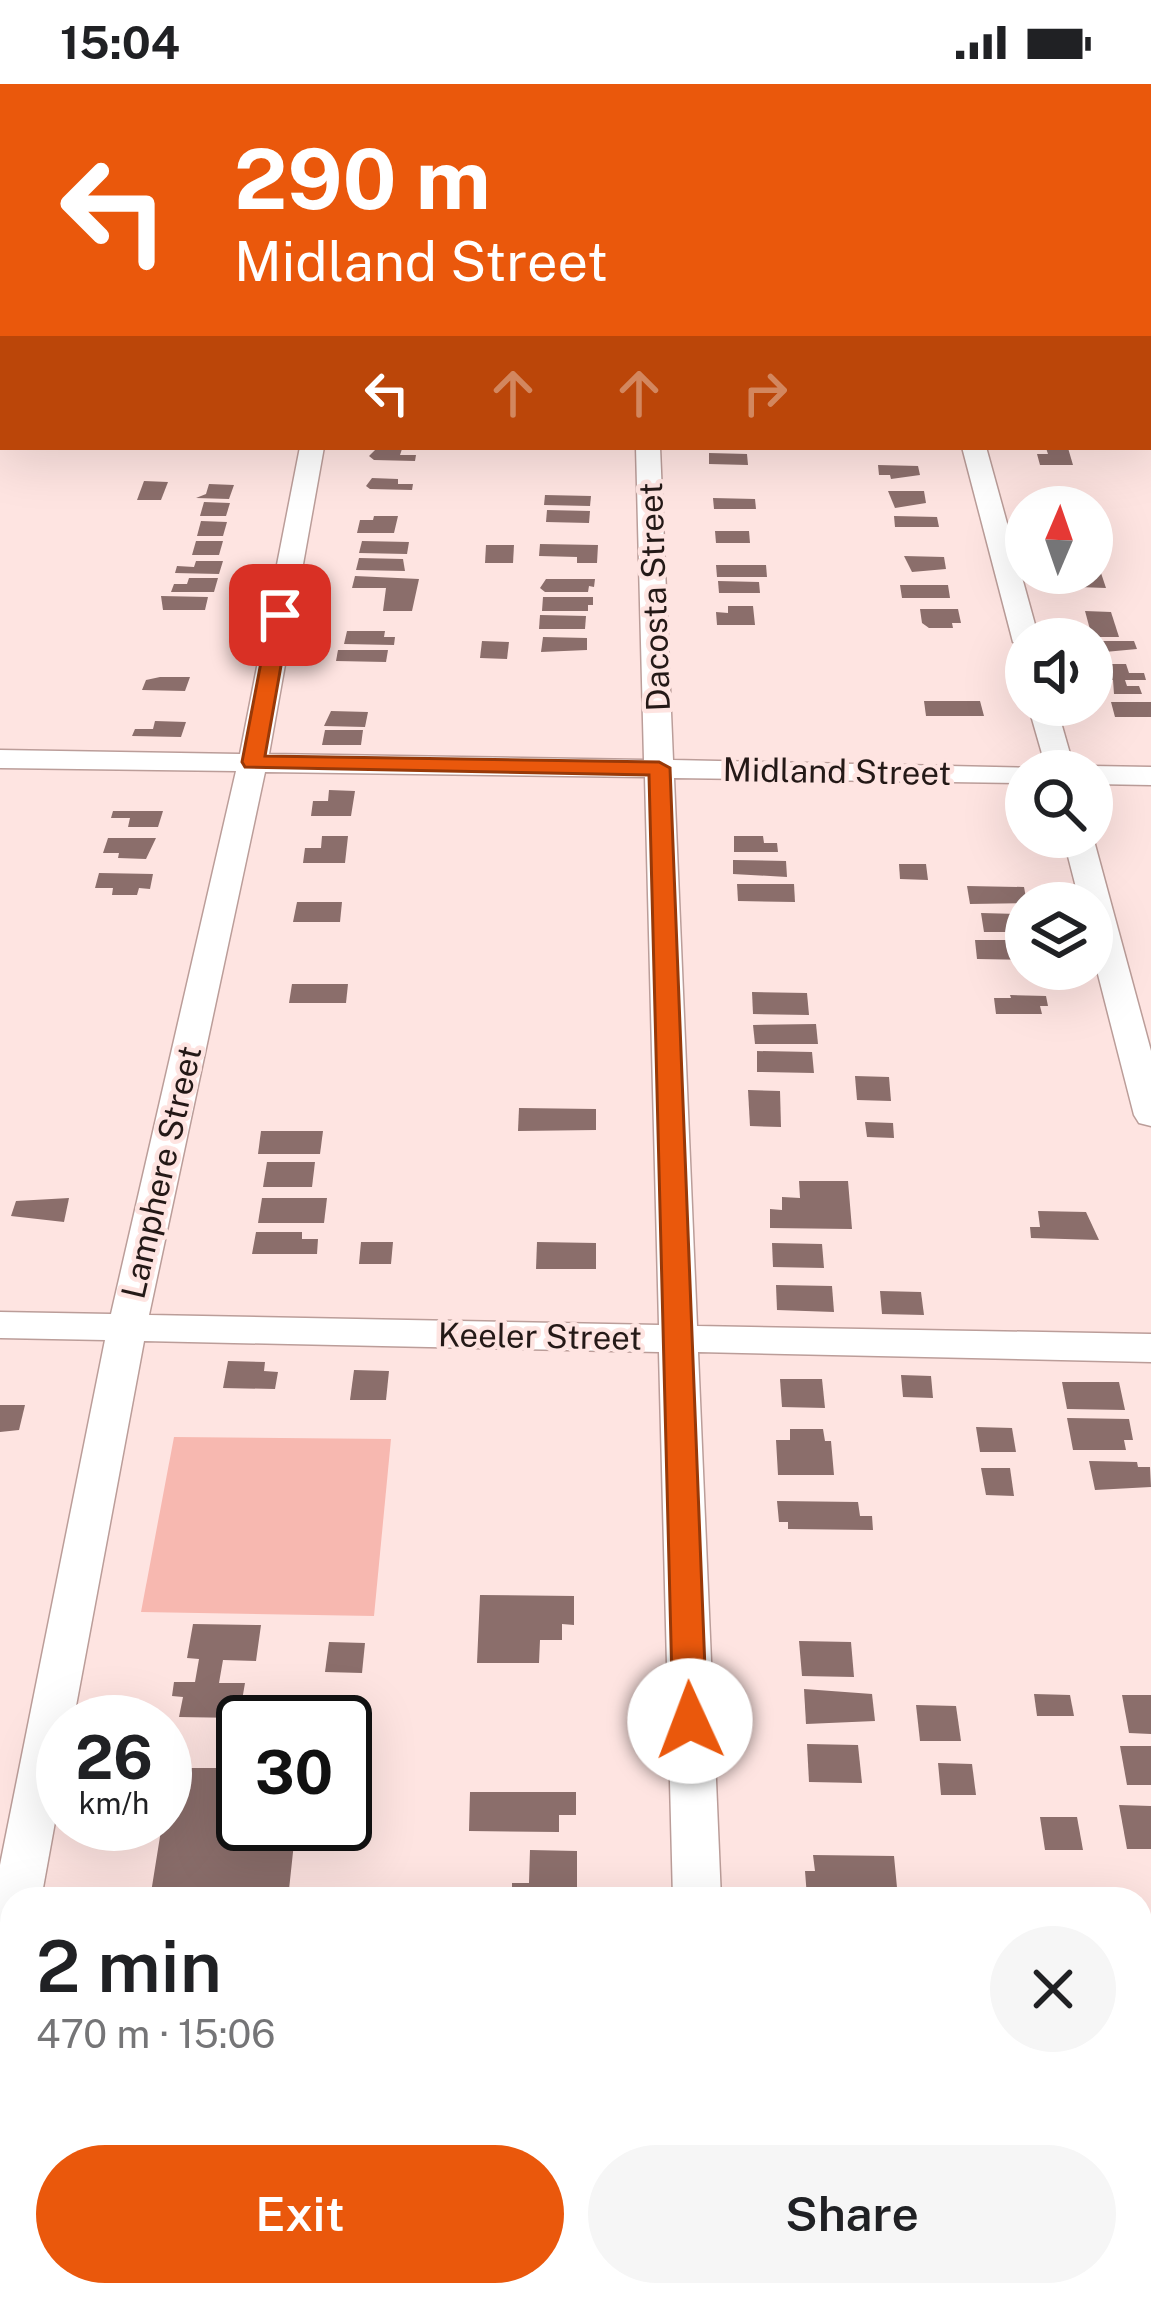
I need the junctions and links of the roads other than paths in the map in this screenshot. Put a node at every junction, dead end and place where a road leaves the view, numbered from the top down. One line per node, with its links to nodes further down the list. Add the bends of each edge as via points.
1 (311, 450): 6 (street, Lamphere Street)
2 (648, 450): 7 (street, Dacosta Street)
3 (975, 450): 4 (street)
4 (1019, 618)
5 (0, 759): 6 (street, Midland Street)
6 (253, 762): 7 (street, Midland Street); 14 (street, Lamphere Street)
7 (659, 768): 8 (street, Midland Street); 15 (street, Dacosta Street)
8 (1005, 774)
9 (1113, 775): 10 (street)
10 (1151, 776)
11 (1084, 858): 12 (street)
12 (1151, 1115)
13 (0, 1325): 14 (street, Keeler Street)
14 (127, 1327): 15 (street, Keeler Street); 17 (street, Lamphere Street)
15 (676, 1339): 16 (street, Keeler Street); 18 (street, Dacosta Street)
16 (1151, 1348)
17 (19, 1887)
18 (697, 1887)

